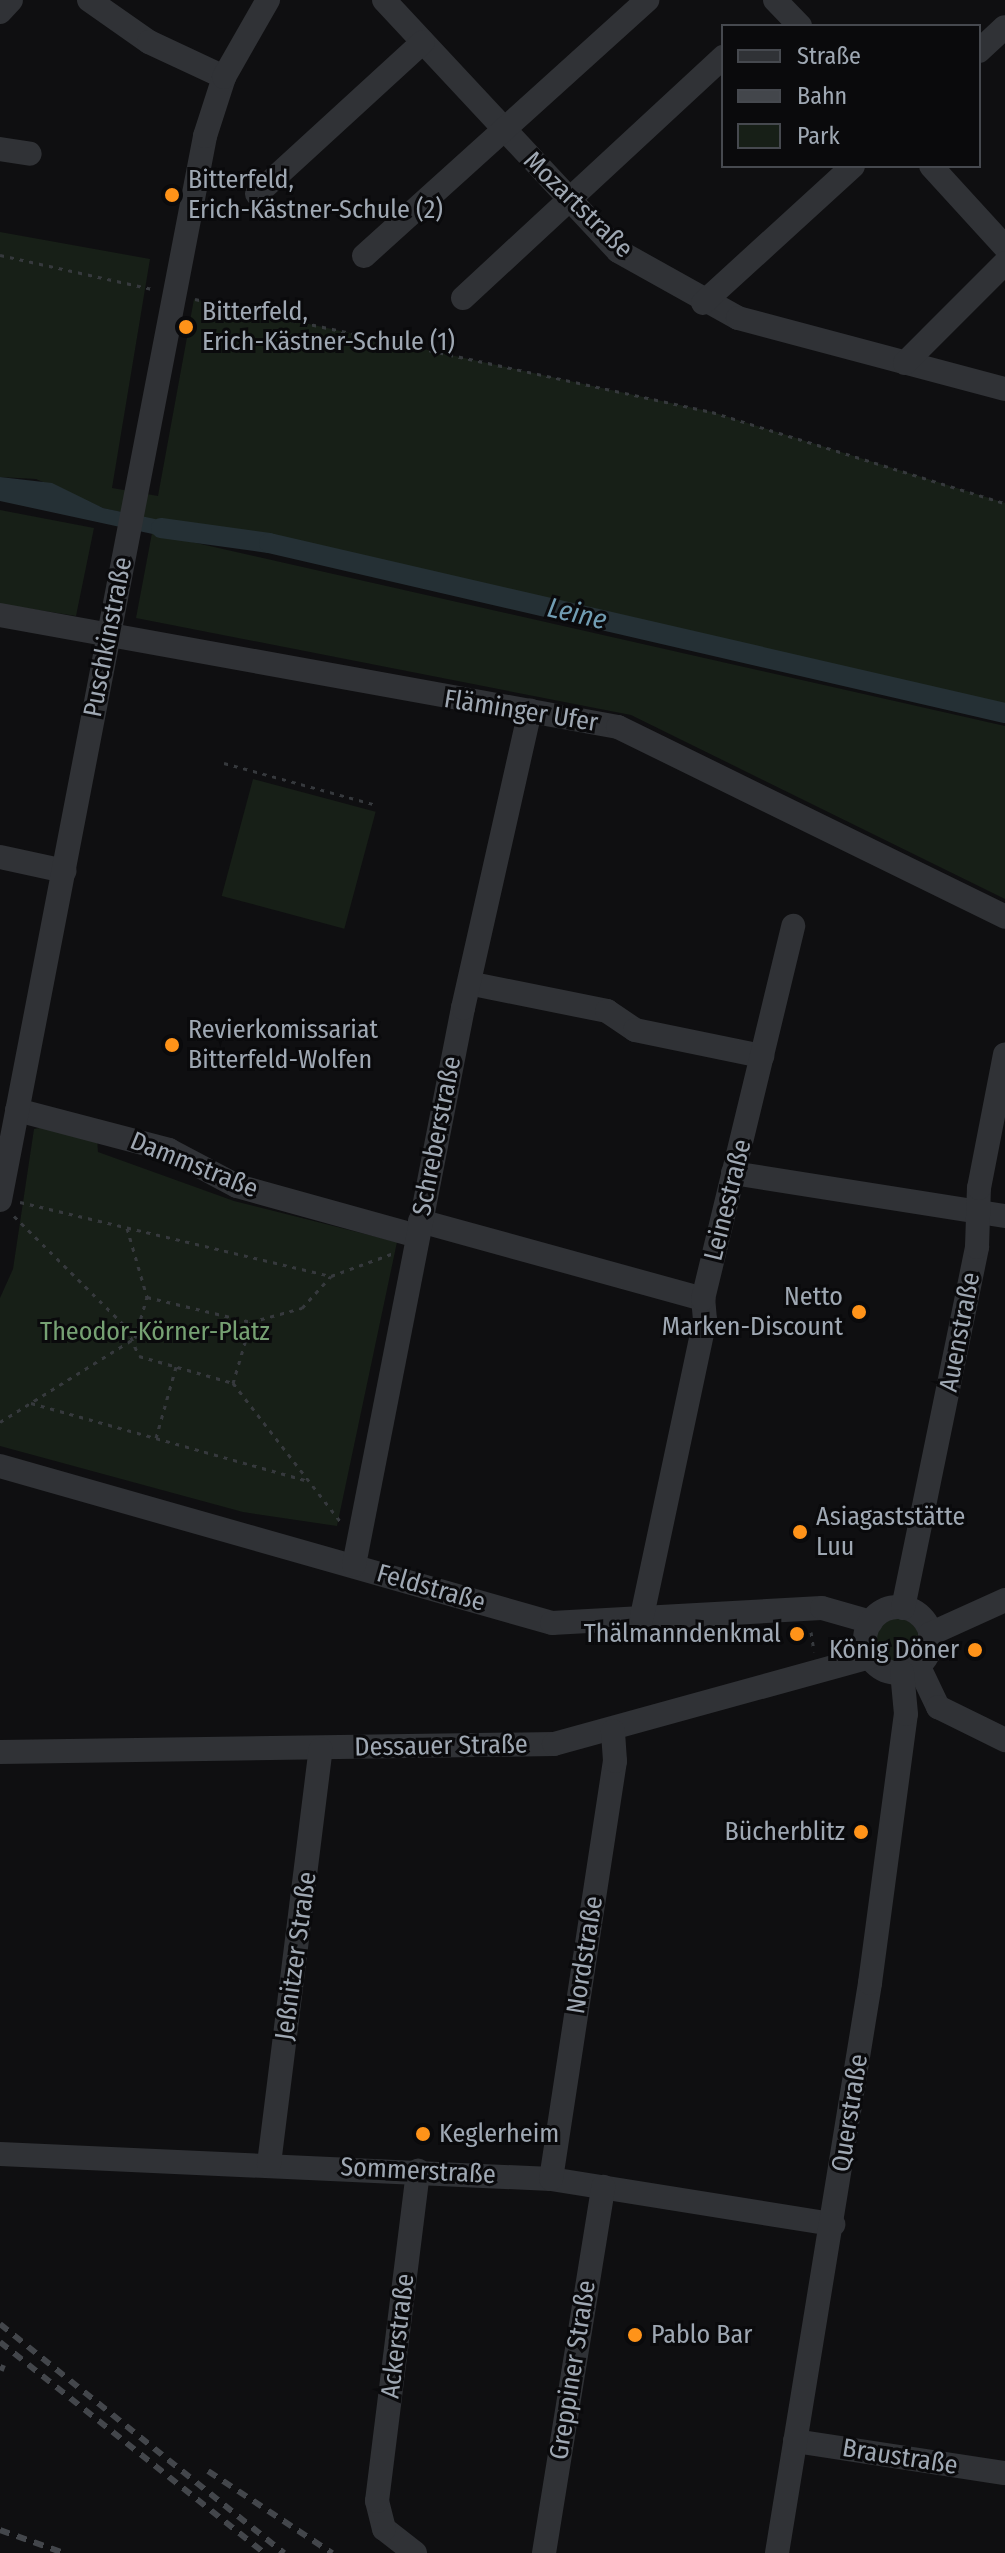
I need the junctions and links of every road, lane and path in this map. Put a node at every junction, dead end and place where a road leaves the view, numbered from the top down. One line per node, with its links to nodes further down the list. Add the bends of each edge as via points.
1 (11, 0): 7 (street)
2 (89, 0): 13 (street, via 149,42)
3 (268, 0): 13 (street, Puschkinstraße)
4 (384, 0): 10 (street, Mozartstraße)
5 (647, 0): 14 (street)
6 (775, 0): 8 (street)
7 (0, 12)
8 (798, 24)
9 (1005, 27): 11 (street)
10 (423, 42): 14 (street, Mozartstraße); 19 (street)
11 (981, 49)
12 (721, 59): 20 (street)
13 (224, 77): 25 (street, Puschkinstraße)
14 (503, 128): 20 (street, Mozartstraße); 23 (street)
15 (0, 149): 16 (street)
16 (30, 154)
17 (851, 168): 27 (street)
18 (933, 168): 21 (street)
19 (257, 194)
20 (569, 202): 26 (street); 27 (street, Mozartstraße, via 618,251)
21 (1005, 247)
22 (0, 255): 25 (path)
23 (364, 256)
24 (1005, 263): 28 (street)
25 (173, 294): 30 (path, via 712,412); 32 (street, Puschkinstraße)
26 (463, 298)
27 (703, 303): 28 (street, Mozartstraße)
28 (905, 363): 29 (street, Mozartstraße)
29 (1005, 389)
30 (1005, 503)
31 (0, 615): 32 (street, Fläminger Ufer)
32 (108, 636): 33 (street, Fläminger Ufer); 37 (street, Puschkinstraße)
33 (530, 710): 38 (street, Fläminger Ufer, via 628,731); 40 (street, Schreberstraße)
34 (224, 763): 35 (path)
35 (373, 804)
36 (0, 857): 37 (street)
37 (64, 871): 43 (street, Puschkinstraße)
38 (1005, 917)
39 (793, 926): 42 (street, Leinestraße)
40 (473, 984): 42 (street, via 607,1011 635,1030); 50 (street, Schreberstraße)
41 (1005, 1054): 47 (street, Auenstraße)
42 (762, 1056): 44 (street, Leinestraße)
43 (17, 1110): 45 (street, Puschkinstraße); 50 (street, Dammstraße, via 169,1150 237,1186)
44 (733, 1173): 47 (street); 53 (street, Leinestraße)
45 (0, 1198): 49 (path)
46 (0, 1208): 55 (path, via 27,1223)
47 (978, 1215): 48 (street); 66 (street, Auenstraße, via 922,1471)
48 (1005, 1216)
49 (127, 1227): 51 (path); 52 (path)
50 (417, 1237): 51 (path); 53 (street, Dammstraße); 63 (street, Schreberstraße)
51 (331, 1276): 54 (path, via 302,1308)
52 (147, 1297): 54 (path); 55 (path)
53 (703, 1299): 67 (street, Leinestraße)
54 (251, 1322): 57 (path)
55 (135, 1338): 56 (path, via 139,1356); 58 (path)
56 (176, 1367): 57 (path); 60 (path)
57 (233, 1383): 62 (path)
58 (31, 1403): 59 (path); 60 (path)
59 (0, 1422)
60 (156, 1438): 62 (path)
61 (0, 1466): 63 (street, Feldstraße)
62 (310, 1481): 63 (path)
63 (356, 1555): 67 (street, Feldstraße, via 552,1623)
64 (1005, 1600): 69 (street)
65 (807, 1608): 67 (street, Feldstraße); 68 (street, Feldstraße, via 842,1608); 72 (path)
66 (903, 1608): 68 (street); 69 (street, via 924,1620)
67 (642, 1616)
68 (871, 1622): 70 (street)
69 (930, 1634): 71 (street)
70 (870, 1657): 71 (street); 72 (street, Dessauer Straße)
71 (910, 1669): 74 (street, via 938,1707); 82 (street, Querstraße)
72 (818, 1675): 73 (street, Dessauer Straße)
73 (613, 1731): 75 (street, Dessauer Straße, via 554,1744); 80 (street, Nordstraße, via 615,1761)
74 (1005, 1740)
75 (321, 1749): 76 (street, Dessauer Straße); 78 (street, Jeßnitzer Straße)
76 (0, 1752)
77 (0, 2154): 78 (street, Sommerstraße)
78 (269, 2164): 79 (street, Sommerstraße)
79 (418, 2171): 80 (street, Sommerstraße); 85 (street, Ackerstraße, via 377,2501 384,2529)
80 (551, 2179): 81 (street, Sommerstraße)
81 (603, 2187): 82 (street, Sommerstraße); 86 (street, Greppiner Straße)
82 (833, 2224): 83 (street, Querstraße)
83 (795, 2441): 84 (street, Braustraße); 87 (street, Querstraße)
84 (1005, 2473)
85 (415, 2553)
86 (544, 2553)
87 (777, 2553)

